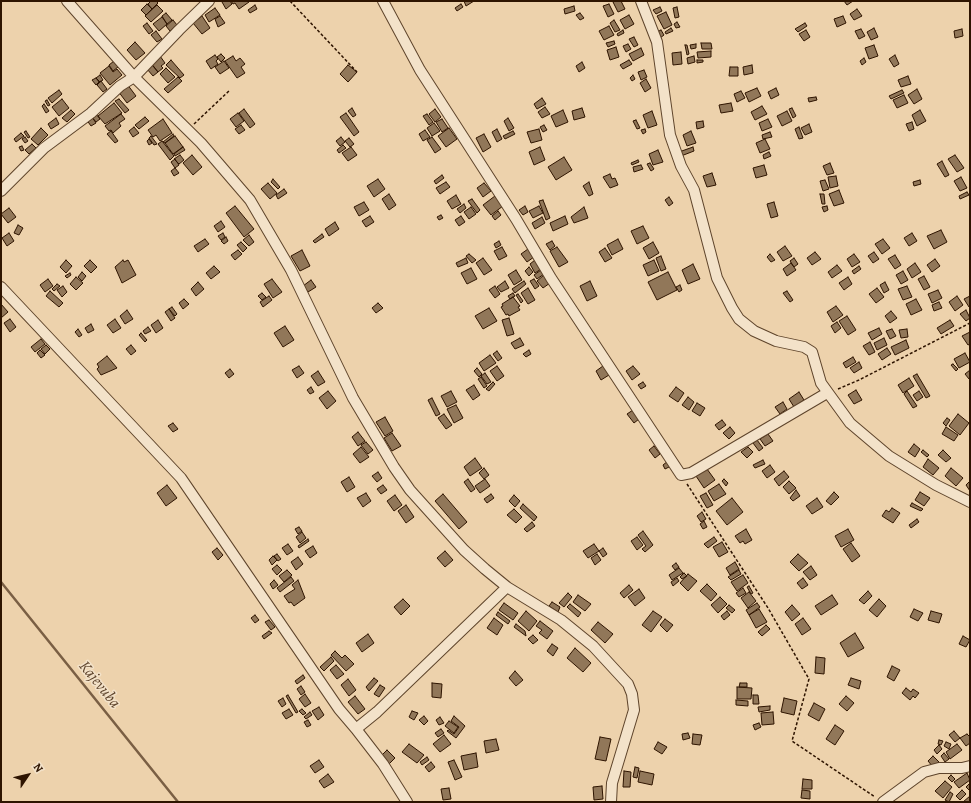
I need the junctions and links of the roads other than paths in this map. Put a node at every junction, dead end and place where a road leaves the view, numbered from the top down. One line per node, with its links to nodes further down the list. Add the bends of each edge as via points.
1 (67, 1): 5 (street)
2 (209, 1): 5 (street)
3 (383, 1): 8 (street, via 420,70 551,278 681,476 691,473)
4 (641, 1): 8 (street, via 657,42 670,135 681,166 694,190 707,235 710,260 723,293 739,319 754,331 812,352)
5 (134, 77): 6 (street, via 44,148); 10 (street, via 233,177 250,200 269,230 309,306 352,398 410,490 464,550)
6 (1, 192)
7 (1, 287): 11 (street, via 181,478 338,709)
8 (827, 394): 9 (street, via 850,423 889,456 936,485)
9 (970, 502)
10 (507, 587): 11 (street); 15 (street, via 561,620 593,646 628,684 634,710 612,783)
11 (356, 729): 14 (street, via 383,764)
12 (970, 766): 13 (street, via 939,768 924,772)
13 (879, 800)
14 (407, 802)
15 (611, 802)

